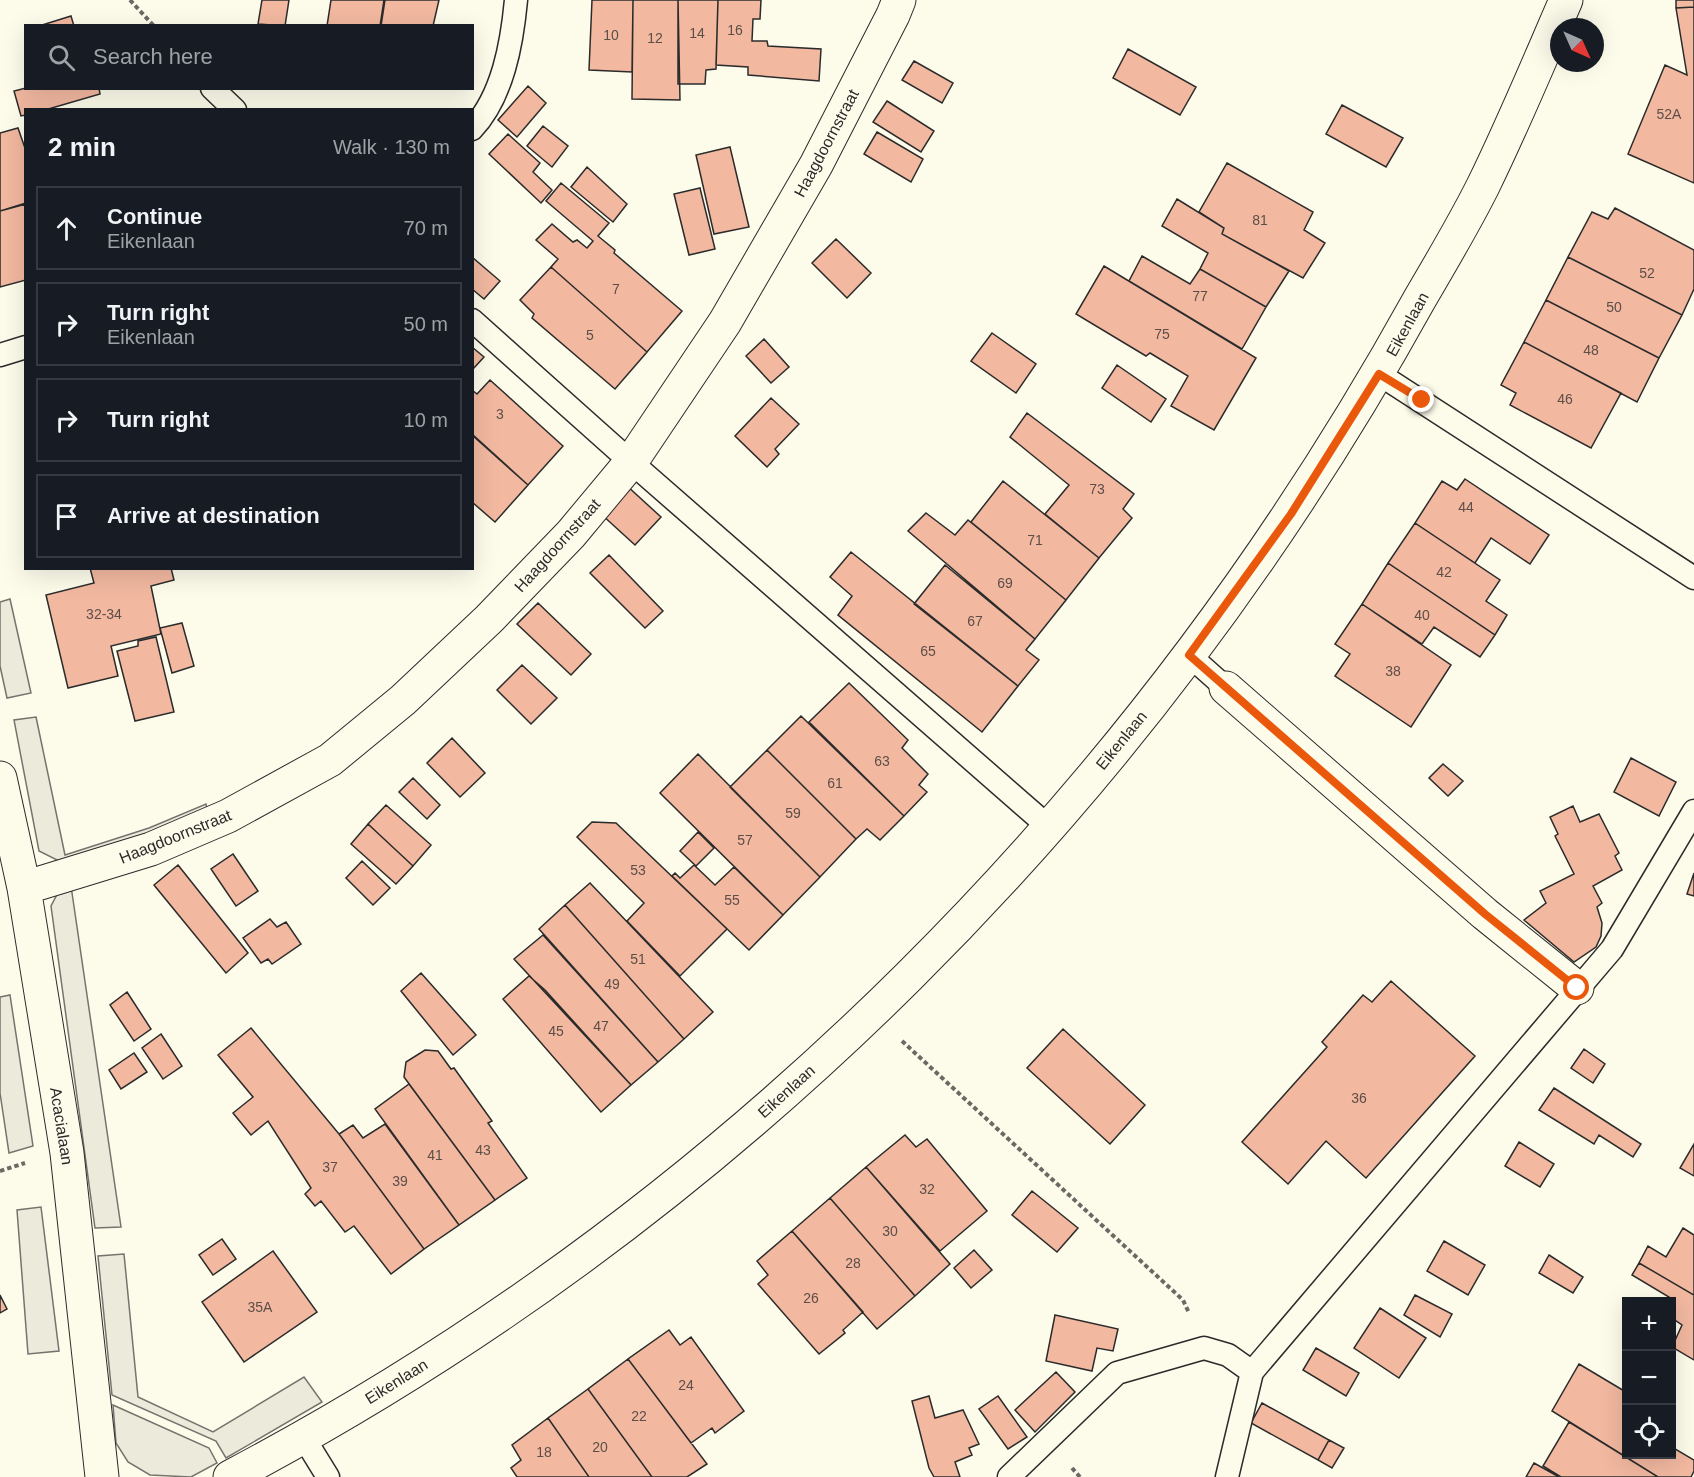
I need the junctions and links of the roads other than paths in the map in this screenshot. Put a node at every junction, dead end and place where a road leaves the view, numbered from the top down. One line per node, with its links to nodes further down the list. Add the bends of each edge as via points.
1 (516, 0): 6 (lane, via 512,44 492,96)
2 (899, 0): 11 (street, Haagdoornstraat, via 816,165 725,322)
3 (1566, 0): 10 (street, Eikenlaan, via 1482,188)
4 (214, 90): 5 (lane)
5 (233, 108)
6 (474, 126)
7 (474, 322): 11 (lane)
8 (24, 348): 9 (lane)
9 (0, 355)
10 (1379, 374): 12 (lane); 13 (street, Eikenlaan, via 1291,514)
11 (631, 462): 17 (lane); 18 (street, Haagdoornstraat, via 571,534 489,619 403,700 330,760 228,816 151,849)
12 (1694, 578)
13 (1189, 655): 14 (lane); 17 (street, Eikenlaan)
14 (1226, 688): 19 (street, via 1485,914)
15 (0, 778): 18 (street, Acacialaan)
16 (1694, 811): 19 (lane, via 1612,949)
17 (1050, 828): 21 (street, Eikenlaan, via 959,928 874,1012 705,1163 499,1317)
18 (24, 888): 22 (street, Acacialaan, via 67,1153)
19 (1577, 988): 20 (lane)
20 (1252, 1372): 25 (lane, via 1228,1355 1204,1348 1117,1373); 26 (lane)
21 (304, 1438): 23 (street, Eikenlaan); 24 (lane)
22 (102, 1477)
23 (231, 1477)
24 (328, 1477)
25 (1009, 1477)
26 (1227, 1477)

